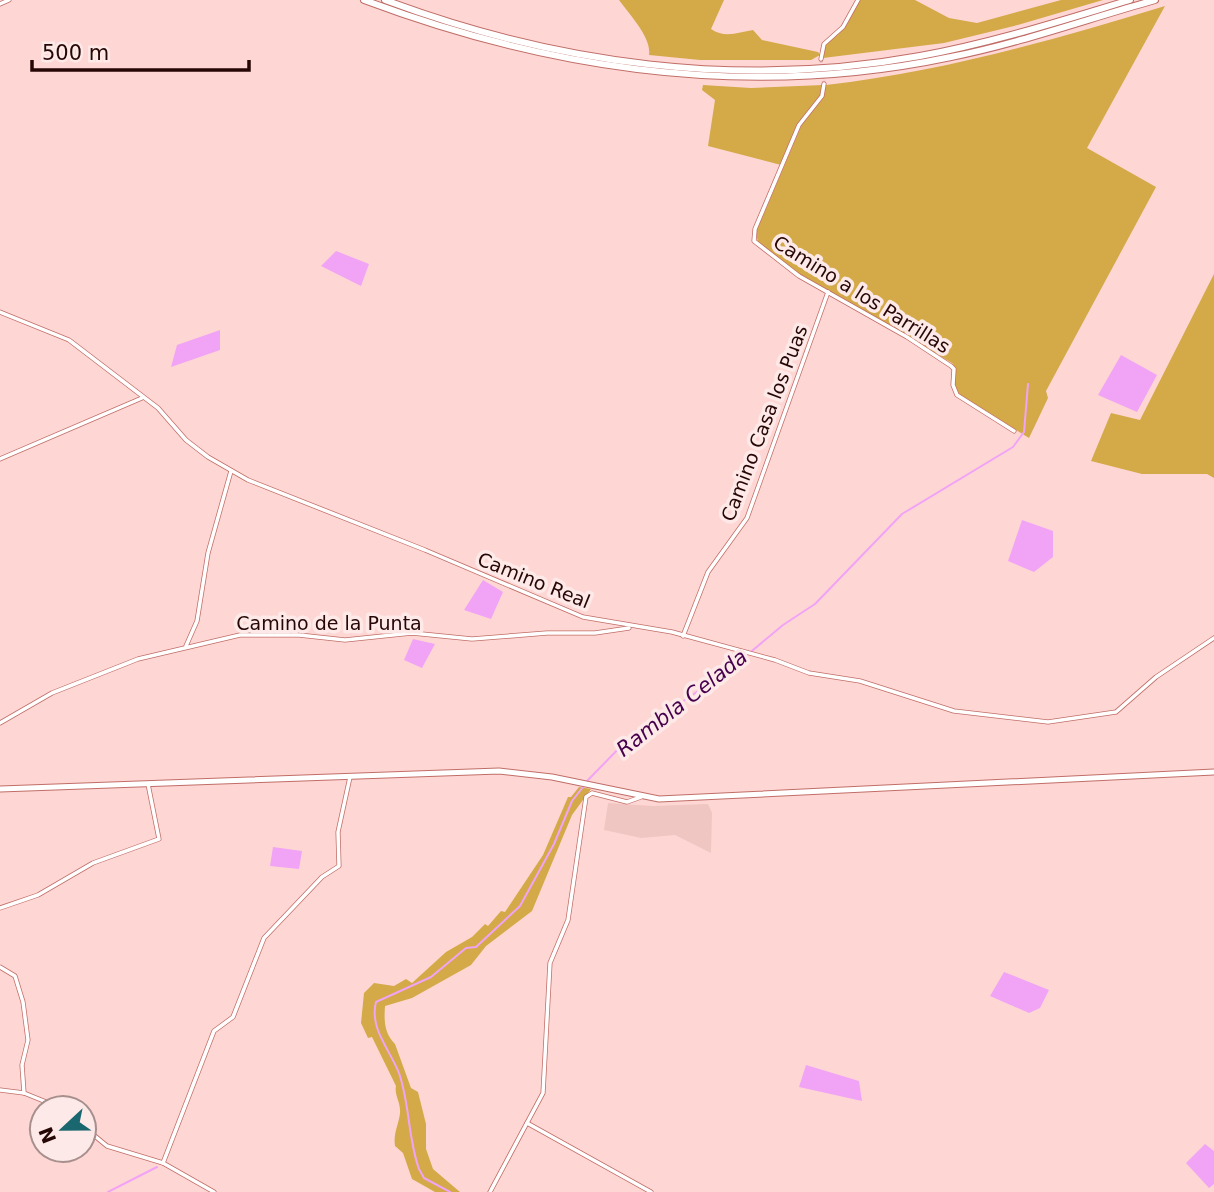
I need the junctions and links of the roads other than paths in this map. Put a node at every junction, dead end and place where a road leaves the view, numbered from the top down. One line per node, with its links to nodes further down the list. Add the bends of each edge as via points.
1 (9, 0): 7 (street)
2 (364, 0): 6 (highway, via 464,34 569,61 663,74 743,78 844,74 930,62)
3 (385, 0): 5 (highway, via 467,28 555,50 659,66 751,71 921,56 992,41)
4 (858, 0): 8 (street, via 843,27 824,44)
5 (1130, 0)
6 (1156, 0)
7 (0, 4)
8 (821, 59)
9 (824, 84): 10 (street, Camino a los Parrillas, via 822,96 799,125 753,237 757,246 778,262)
10 (828, 291): 13 (street, Camino a los Parrillas, via 951,366 957,395); 17 (street, Camino Casa los Puas, via 747,518 708,572)
11 (0, 312): 12 (street, Camino Real, via 60,334)
12 (142, 398): 14 (street); 15 (street, Camino Real, via 158,408 186,440)
13 (1014, 431)
14 (0, 459)
15 (231, 471): 16 (street, Camino Real, via 559,609); 19 (street, via 208,553 197,621)
16 (632, 627): 17 (street, Camino Real); 19 (street, Camino de la Punta, via 472,639 412,633 345,640 240,635)
17 (683, 636): 18 (street, Camino Real, via 973,715 1054,722 1116,712 1156,677)
18 (1214, 638)
19 (186, 646): 20 (street, Camino de la Punta, via 66,687)
20 (0, 723)
21 (1214, 772): 25 (main road, via 702,798)
22 (350, 776): 23 (main road); 25 (main road, via 499,771); 33 (street, via 338,832 339,866 322,877 264,939 233,1017 214,1031)
23 (148, 784): 24 (main road); 26 (street, via 159,839 97,862 38,895)
24 (0, 789)
25 (642, 796): 31 (street, via 627,802 592,793 586,797 568,920 550,963 542,1093)
26 (0, 908)
27 (0, 967): 29 (street, via 15,976 23,1002 28,1040 22,1065)
28 (0, 1090): 29 (street)
29 (24, 1093): 30 (street)
30 (28, 1095)
31 (527, 1123): 35 (street); 36 (street)
32 (98, 1139): 33 (street, via 107,1146)
33 (163, 1163): 34 (street)
34 (214, 1192)
35 (490, 1192)
36 (651, 1192)

